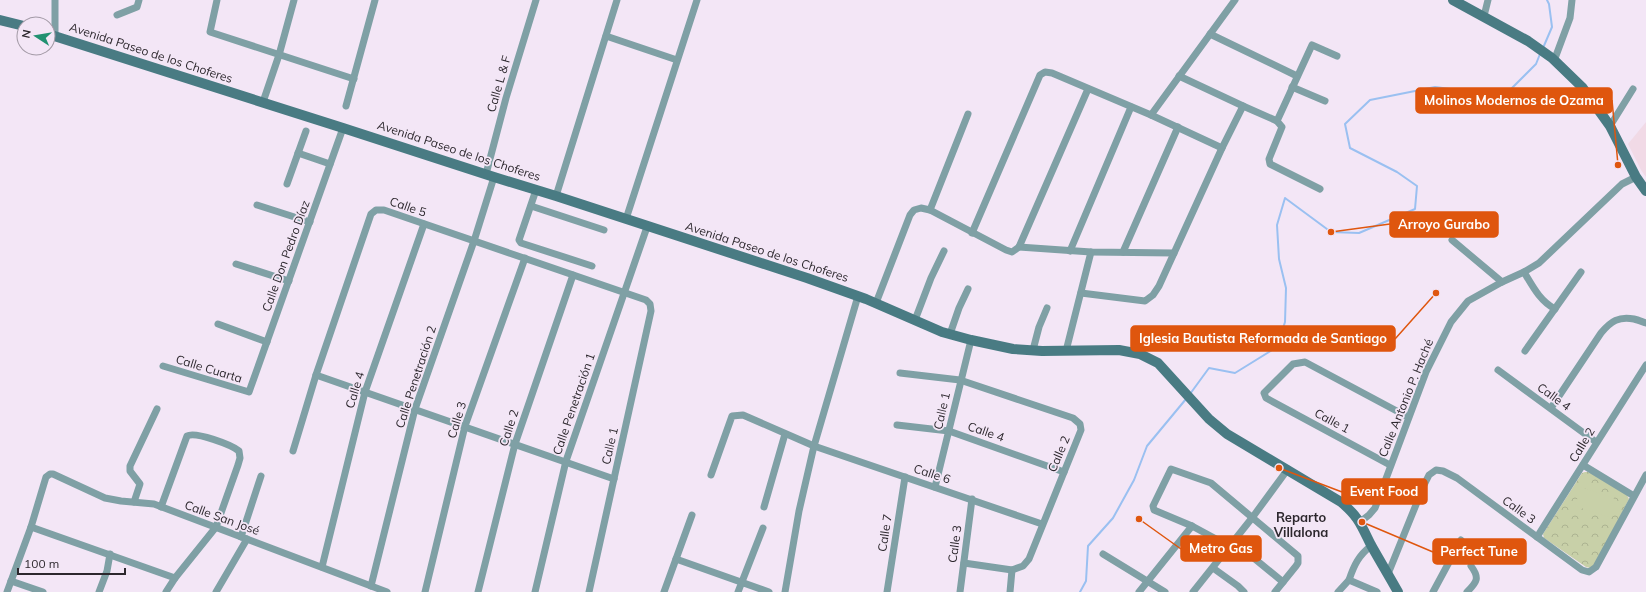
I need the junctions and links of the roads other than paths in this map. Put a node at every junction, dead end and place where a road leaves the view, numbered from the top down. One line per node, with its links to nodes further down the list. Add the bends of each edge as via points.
1 (55, 0): 14 (street)
2 (139, 0): 13 (street, via 137,7)
3 (217, 0): 21 (street, via 210,32)
4 (294, 0): 21 (street)
5 (375, 0): 27 (street)
6 (536, 0): 46 (street, Calle L & F, via 506,98)
7 (618, 0): 19 (street)
8 (697, 0): 24 (street)
9 (1235, 0): 18 (street)
10 (1453, 0): 15 (street)
11 (1488, 0): 15 (street)
12 (1572, 0): 23 (street, via 1570,18)
13 (117, 15)
14 (53, 16)
15 (1484, 16): 23 (street, via 1528,41)
16 (0, 20): 17 (street)
17 (16, 24)
18 (1210, 34): 25 (street); 26 (street)
19 (606, 36): 24 (street); 52 (street)
20 (56, 37): 32 (street, Avenida Paseo de los Choferes)
21 (279, 54): 27 (street); 32 (street)
22 (1337, 56): 26 (street, via 1312,45)
23 (1553, 59): 39 (street, via 1582,87)
24 (677, 60): 56 (street)
25 (1179, 76): 34 (street); 37 (street)
26 (1297, 76): 28 (street)
27 (354, 79): 33 (street)
28 (1292, 87): 31 (street); 38 (street)
29 (1088, 89): 35 (street); 61 (street, via 1052,73 1045,72 1040,75); 64 (street)
30 (1633, 89): 39 (street)
31 (1325, 101)
32 (264, 102): 41 (street, Avenida Paseo de los Choferes)
33 (346, 106)
34 (1242, 106): 38 (street); 43 (street)
35 (1131, 107): 37 (street); 66 (street)
36 (968, 114): 55 (street)
37 (1151, 115): 40 (street)
38 (1277, 121): 49 (street, via 1282,127 1269,159 1270,164)
39 (1610, 126): 47 (street)
40 (1178, 127): 43 (street); 68 (street)
41 (343, 128): 45 (street, Calle Don Pedro Díaz); 46 (street, Avenida Paseo de los Choferes)
42 (306, 131): 44 (street)
43 (1222, 148): 69 (street)
44 (298, 153): 45 (street); 48 (street)
45 (330, 164): 57 (street, Calle Don Pedro Díaz)
46 (490, 176): 50 (street, Avenida Paseo de los Choferes); 63 (street, Calle Penetración 2)
47 (1636, 177): 51 (street); 73 (street, Calle Antonio P. Haché, via 1622,184 1539,263)
48 (287, 184)
49 (1320, 189)
50 (536, 190): 52 (street, Avenida Paseo de los Choferes); 54 (street)
51 (1646, 191)
52 (556, 196): 56 (street, Avenida Paseo de los Choferes)
53 (256, 205): 57 (street)
54 (531, 206): 60 (street); 72 (street, via 519,238 521,243)
55 (930, 210): 61 (street); 82 (street, via 921,208 914,210 910,215)
56 (626, 219): 59 (street, Avenida Paseo de los Choferes)
57 (310, 222): 76 (street, Calle Don Pedro Díaz)
58 (424, 224): 63 (street, Calle 5); 99 (street, Calle 5, via 384,210 376,210 371,214); 102 (street, Calle 4)
59 (647, 227): 79 (street, Calle Penetración 1); 81 (street, Avenida Paseo de los Choferes)
60 (604, 230)
61 (972, 233): 64 (street, via 1012,252)
62 (1452, 240): 77 (street)
63 (474, 241): 70 (street, Calle 5); 105 (street, Calle Penetración 2)
64 (1019, 247): 66 (street)
65 (944, 251): 86 (street)
66 (1070, 251): 67 (street)
67 (1091, 252): 68 (street); 80 (street)
68 (1123, 252): 69 (street)
69 (1174, 253): 80 (street, via 1153,296 1145,301)
70 (525, 258): 75 (street, Calle 5); 108 (street, Calle 3)
71 (236, 264): 76 (street)
72 (592, 266)
73 (1524, 272): 77 (street, Calle Antonio P. Haché); 85 (street, via 1537,294)
74 (1581, 272): 85 (street)
75 (573, 274): 79 (street, Calle 5); 112 (street, Calle 2)
76 (289, 281): 91 (street, Calle Don Pedro Díaz)
77 (1502, 282): 106 (street, Calle Antonio P. Haché, via 1468,301 1458,312 1428,366)
78 (968, 289): 89 (street)
79 (624, 293): 83 (street, Calle 5, via 646,300); 115 (street, Calle Penetración 1)
80 (1081, 293): 93 (street)
81 (858, 296): 82 (street, Avenida Paseo de los Choferes); 113 (street)
82 (876, 303): 86 (street, Avenida Paseo de los Choferes)
83 (650, 304): 124 (street, Calle 1, via 651,311)
84 (1047, 308): 92 (street)
85 (1555, 309): 94 (street)
86 (915, 320): 89 (street, Avenida Paseo de los Choferes)
87 (1646, 323): 103 (street, via 1625,318 1611,322)
88 (218, 324): 91 (street)
89 (950, 334): 90 (street, Avenida Paseo de los Choferes)
90 (971, 340): 92 (street, Avenida Paseo de los Choferes, via 1013,349); 100 (street, Calle 1)
91 (267, 342): 101 (street, Calle Don Pedro Díaz)
92 (1033, 350): 93 (street, Avenida Paseo de los Choferes)
93 (1066, 350): 118 (street, Avenida Paseo de los Choferes, via 1119,350 1152,359 1209,419 1227,434)
94 (1525, 350)
95 (163, 366): 101 (street, Calle Cuarta)
96 (1498, 370): 103 (street, Calle 4)
97 (1645, 370): 111 (street, Calle 2)
98 (900, 373): 100 (street, Calle 2)
99 (316, 375): 102 (street); 114 (street, Calle 5)
100 (960, 380): 109 (street, Calle 1); 119 (street, Calle 2, via 1073,418 1080,424 1081,430)
101 (249, 392)
102 (365, 392): 105 (street); 149 (street, Calle 4)
103 (1551, 408): 111 (street, Calle 4)
104 (157, 409): 128 (street, via 130,466 130,471 140,484)
105 (415, 409): 108 (street); 159 (street, Calle Penetración 2)
106 (1408, 417): 116 (street, Calle Antonio P. Haché); 116 (street, Calle 1, via 1302,362 1293,364 1264,395)
107 (898, 425): 109 (street, Calle 4)
108 (465, 426): 112 (street); 166 (street, Calle 3)
109 (949, 431): 119 (street, Calle 4); 125 (street, Calle 1)
110 (785, 434): 113 (street, Calle 6); 120 (street, Calle 6, via 743,415 732,416); 130 (street)
111 (1596, 442): 117 (street, Calle 2)
112 (515, 444): 115 (street); 167 (street, Calle 2)
113 (814, 446): 123 (street, Calle 6); 173 (street, via 799,511)
114 (293, 451)
115 (566, 461): 124 (street); 168 (street, Calle Penetración 1)
116 (1390, 465): 133 (street, Calle Antonio P. Haché, via 1375,508)
117 (1583, 465): 126 (street); 139 (street, Calle 2)
118 (1288, 469): 132 (street); 133 (street, Avenida Paseo de los Choferes, via 1342,502)
119 (1064, 472): 134 (street, Calle 2)
120 (711, 475)
121 (1646, 475): 126 (street, Calle 3)
122 (261, 476): 140 (street)
123 (906, 477): 125 (street, Calle 6); 174 (street, Calle 7)
124 (614, 479): 169 (street, Calle 1)
125 (934, 487): 127 (street, Calle 6)
126 (1634, 496): 139 (street, Calle 3, via 1593,570 1585,572)
127 (972, 499): 134 (street, Calle 6); 147 (street, Calle 3)
128 (134, 502): 129 (street, Calle San José); 136 (street, Calle San José, via 105,498 48,474)
129 (161, 507): 137 (street, Calle San José); 137 (street, via 183,444 190,434 232,446 238,451 240,458)
130 (764, 507)
131 (692, 515): 146 (street)
132 (1252, 518): 135 (street, via 1211,483 1171,469 1153,508 1156,512); 142 (street); 158 (street, via 1298,556 1298,563)
133 (1360, 522): 143 (street, Avenida Paseo de los Choferes)
134 (1042, 524): 151 (street, Calle 2, via 1029,559 1023,566)
135 (1192, 526): 142 (street); 156 (street)
136 (31, 527): 144 (street); 155 (street)
137 (216, 527): 140 (street, Calle San José); 153 (street)
138 (762, 528): 157 (street)
139 (1537, 537): 152 (street, Calle 3, via 1457,478 1436,470 1426,480)
140 (244, 538): 149 (street, Calle San José); 164 (street)
141 (1461, 540): 185 (street)
142 (1231, 543): 150 (street); 158 (street)
143 (1371, 546): 152 (street, Avenida Paseo de los Choferes); 154 (street, via 1356,561)
144 (110, 554): 153 (street); 162 (street)
145 (1103, 554): 156 (street)
146 (676, 559): 157 (street); 170 (street)
147 (964, 563): 151 (street); 175 (street, Calle 3)
148 (1471, 566): 186 (street, via 1477,577)
149 (322, 567): 159 (street, Calle San José)
150 (1213, 568): 179 (street); 180 (street)
151 (1012, 570): 176 (street)
152 (1388, 574): 184 (street, Avenida Paseo de los Choferes)
153 (175, 578): 163 (street)
154 (1349, 580): 182 (street); 183 (street)
155 (11, 581): 160 (street); 161 (street)
156 (1148, 581): 177 (street); 178 (street)
157 (742, 582): 171 (street); 172 (street)
158 (1283, 582): 181 (street)
159 (370, 586): 165 (street, Calle San José)
160 (7, 592)
161 (43, 592)
162 (99, 592)
163 (166, 592)
164 (216, 592)
165 (387, 592)
166 (425, 592)
167 (478, 592)
168 (535, 592)
169 (589, 592)
170 (664, 592)
171 (738, 592)
172 (769, 592)
173 (785, 592)
174 (887, 592)
175 (960, 592)
176 (1010, 592)
177 (1139, 592)
178 (1165, 592)
179 (1193, 592)
180 (1244, 592)
181 (1275, 592)
182 (1338, 592)
183 (1377, 592)
184 (1398, 592)
185 (1433, 592)
186 (1467, 592)

